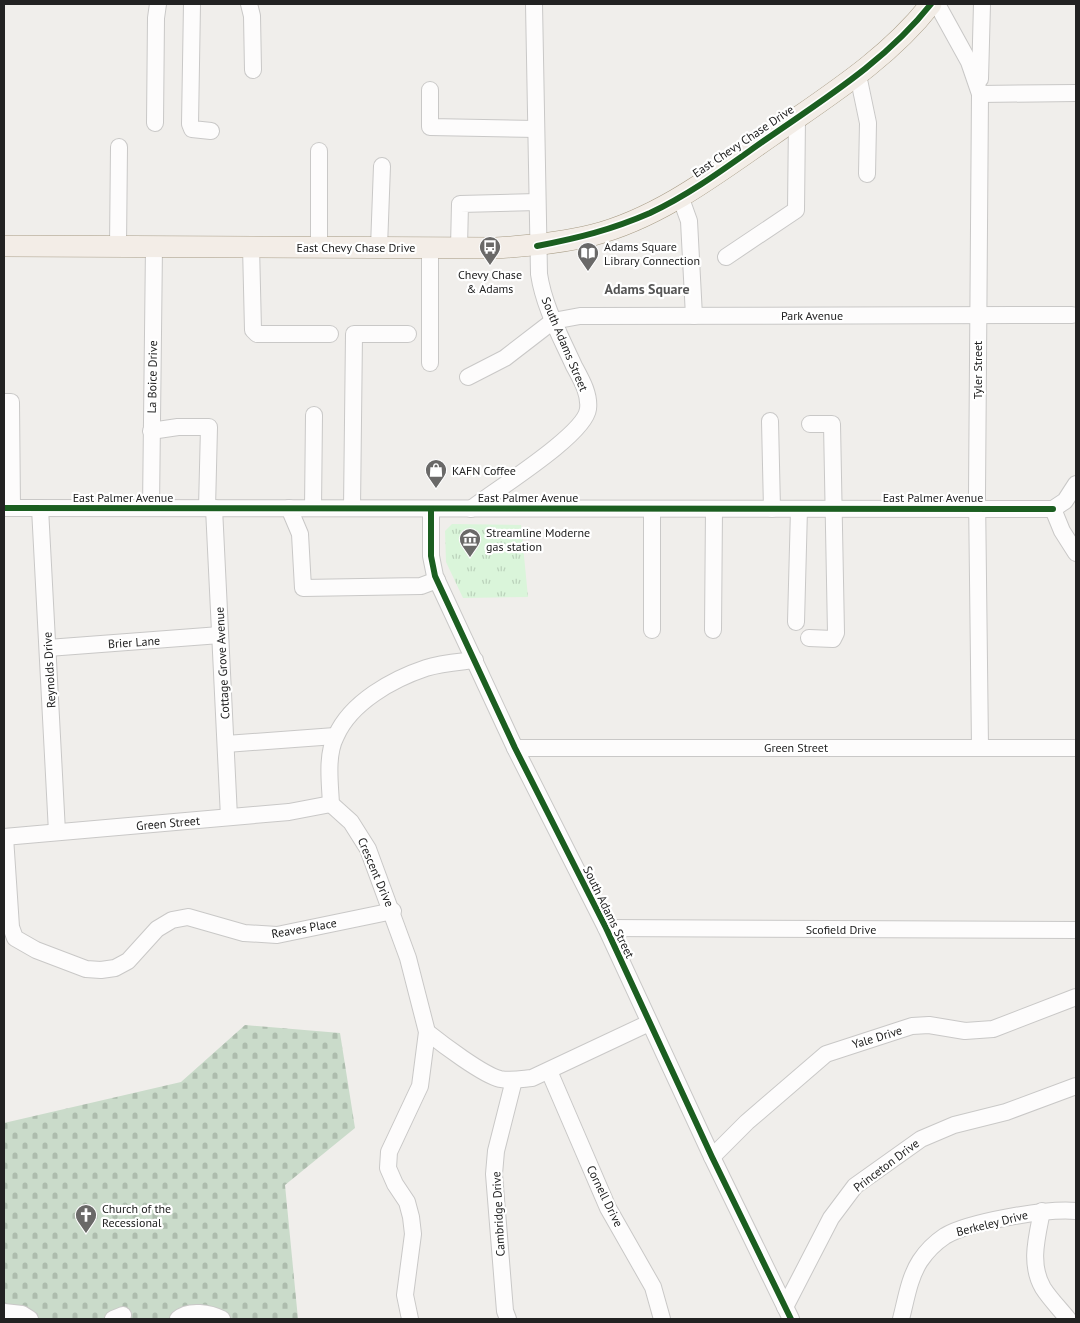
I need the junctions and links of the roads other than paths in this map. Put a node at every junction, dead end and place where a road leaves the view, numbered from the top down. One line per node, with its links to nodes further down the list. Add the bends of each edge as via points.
1 (158, 4): 14 (street)
2 (192, 4): 16 (street, via 190,124 192,129)
3 (249, 4): 8 (street)
4 (534, 4): 15 (street, South Adams Street)
5 (931, 4): 9 (main road, East Chevy Chase Drive, via 913,28)
6 (937, 4): 12 (street, Tyler Street, via 969,62)
7 (982, 4): 12 (street)
8 (253, 70)
9 (858, 75): 13 (main road, East Chevy Chase Drive); 20 (street, via 868,123)
10 (430, 90): 15 (street, via 430,127)
11 (1076, 93): 12 (street)
12 (980, 94): 33 (street, Tyler Street)
13 (798, 118): 21 (main road, East Chevy Chase Drive); 32 (street, via 796,210)
14 (155, 123)
15 (536, 129): 22 (street, South Adams Street)
16 (211, 131)
17 (119, 146): 24 (street)
18 (319, 151): 28 (street)
19 (382, 166): 29 (street)
20 (867, 174)
21 (680, 196): 27 (main road, East Chevy Chase Drive, via 651,212 594,235); 35 (street, via 689,221)
22 (537, 202): 27 (street, South Adams Street); 31 (street, via 460,204)
23 (4, 246): 24 (main road, East Chevy Chase Drive)
24 (118, 246): 25 (main road, East Chevy Chase Drive)
25 (154, 246): 26 (main road, East Chevy Chase Drive); 45 (street, La Boice Drive)
26 (250, 246): 28 (main road, East Chevy Chase Drive); 37 (street, via 253,330 257,334)
27 (537, 246): 31 (main road, East Chevy Chase Drive); 36 (street, South Adams Street, via 542,291)
28 (319, 247): 29 (main road, East Chevy Chase Drive)
29 (379, 247): 30 (main road, East Chevy Chase Drive)
30 (430, 248): 31 (main road, East Chevy Chase Drive); 39 (street)
31 (459, 248)
32 (726, 257)
33 (977, 314): 34 (street, Park Avenue); 35 (street, Park Avenue); 61 (street, Tyler Street)
34 (1075, 315)
35 (694, 316): 36 (street, Park Avenue, via 580,316)
36 (552, 321): 40 (street, via 505,358); 55 (street, South Adams Street, via 586,393 588,408 584,420 564,441)
37 (330, 334)
38 (408, 334): 53 (street, via 354,334)
39 (430, 363)
40 (468, 377)
41 (4, 402): 47 (street, via 11,402)
42 (314, 415): 52 (street)
43 (770, 421): 58 (street)
44 (810, 424): 60 (street, via 832,424)
45 (151, 431): 49 (street, La Boice Drive); 50 (street, Cottage Grove Avenue, via 209,427)
46 (1076, 484): 62 (street, via 1065,501)
47 (8, 508): 48 (street, East Palmer Avenue)
48 (40, 508): 49 (street, East Palmer Avenue); 70 (street, Reynolds Drive)
49 (151, 508): 50 (street, East Palmer Avenue)
50 (210, 508): 51 (street, East Palmer Avenue); 68 (street, Cottage Grove Avenue)
51 (289, 508): 52 (street, East Palmer Avenue); 64 (street, via 300,534 303,588 421,586)
52 (313, 508): 53 (street, East Palmer Avenue)
53 (352, 508): 54 (street, East Palmer Avenue)
54 (431, 508): 55 (street, East Palmer Avenue); 64 (street, South Adams Street, via 431,556)
55 (471, 508): 56 (street, East Palmer Avenue)
56 (652, 508): 57 (street, East Palmer Avenue); 66 (street)
57 (714, 508): 58 (street, East Palmer Avenue); 67 (street)
58 (772, 509): 59 (street, East Palmer Avenue)
59 (799, 509): 60 (street, East Palmer Avenue); 65 (street)
60 (832, 509): 61 (street, East Palmer Avenue); 69 (street, via 836,633 833,639)
61 (977, 509): 62 (street, East Palmer Avenue); 74 (street, Tyler Street)
62 (1053, 509): 63 (street)
63 (1076, 553)
64 (437, 580): 71 (street, South Adams Street)
65 (796, 622)
66 (652, 630)
67 (713, 630)
68 (220, 635): 70 (street, Brier Lane); 73 (street, Cottage Grove Avenue)
69 (809, 638)
70 (48, 648): 79 (street, Reynolds Drive)
71 (475, 660): 72 (street, via 427,668 386,686 362,703); 75 (street, South Adams Street)
72 (335, 736): 73 (street); 77 (street, via 330,766)
73 (226, 744): 78 (street, Cottage Grove Avenue)
74 (980, 747): 75 (street, Green Street); 76 (street, Green Street)
75 (515, 748): 82 (street, South Adams Street)
76 (1076, 748)
77 (331, 804): 78 (street, Green Street, via 289,812); 81 (street, Crescent Drive, via 351,822 368,848)
78 (230, 817): 79 (street, Green Street)
79 (57, 832): 80 (street, Green Street)
80 (4, 837): 81 (street, Reaves Place, via 11,927 15,938 36,950 86,969 115,968 128,961 157,929 172,920 188,917 244,933 277,935)
81 (393, 912): 86 (street, Crescent Drive)
82 (606, 928): 83 (street, Scofield Drive); 85 (street, South Adams Street)
83 (1076, 930)
84 (1076, 997): 90 (street, Yale Drive, via 993,1029 965,1031 929,1025 912,1026 826,1054 747,1122)
85 (649, 1024): 87 (street); 90 (street, South Adams Street)
86 (427, 1032): 88 (street, via 486,1072 499,1079); 98 (street, via 420,1086 397,1131 389,1152 388,1168 407,1202 411,1217 413,1234 405,1295)
87 (549, 1070): 88 (street, via 532,1078); 100 (street, Cornell Drive, via 608,1208 653,1287)
88 (514, 1080): 99 (street, Cambridge Drive, via 496,1151 494,1174)
89 (1076, 1086): 94 (street, Princeton Drive, via 920,1139 855,1186 831,1218)
90 (712, 1157): 94 (street, South Adams Street)
91 (1076, 1210): 92 (street, Berkeley Drive)
92 (1042, 1211): 101 (street, Berkeley Drive, via 962,1229 945,1236 920,1260); 102 (street, via 1034,1262 1037,1276 1044,1290)
93 (4, 1312): 95 (street, via 22,1314)
94 (788, 1313)
95 (30, 1319)
96 (178, 1319): 97 (street, via 192,1314)
97 (222, 1319)
98 (410, 1319)
99 (508, 1319)
100 (662, 1319)
101 (901, 1319)
102 (1068, 1319)

